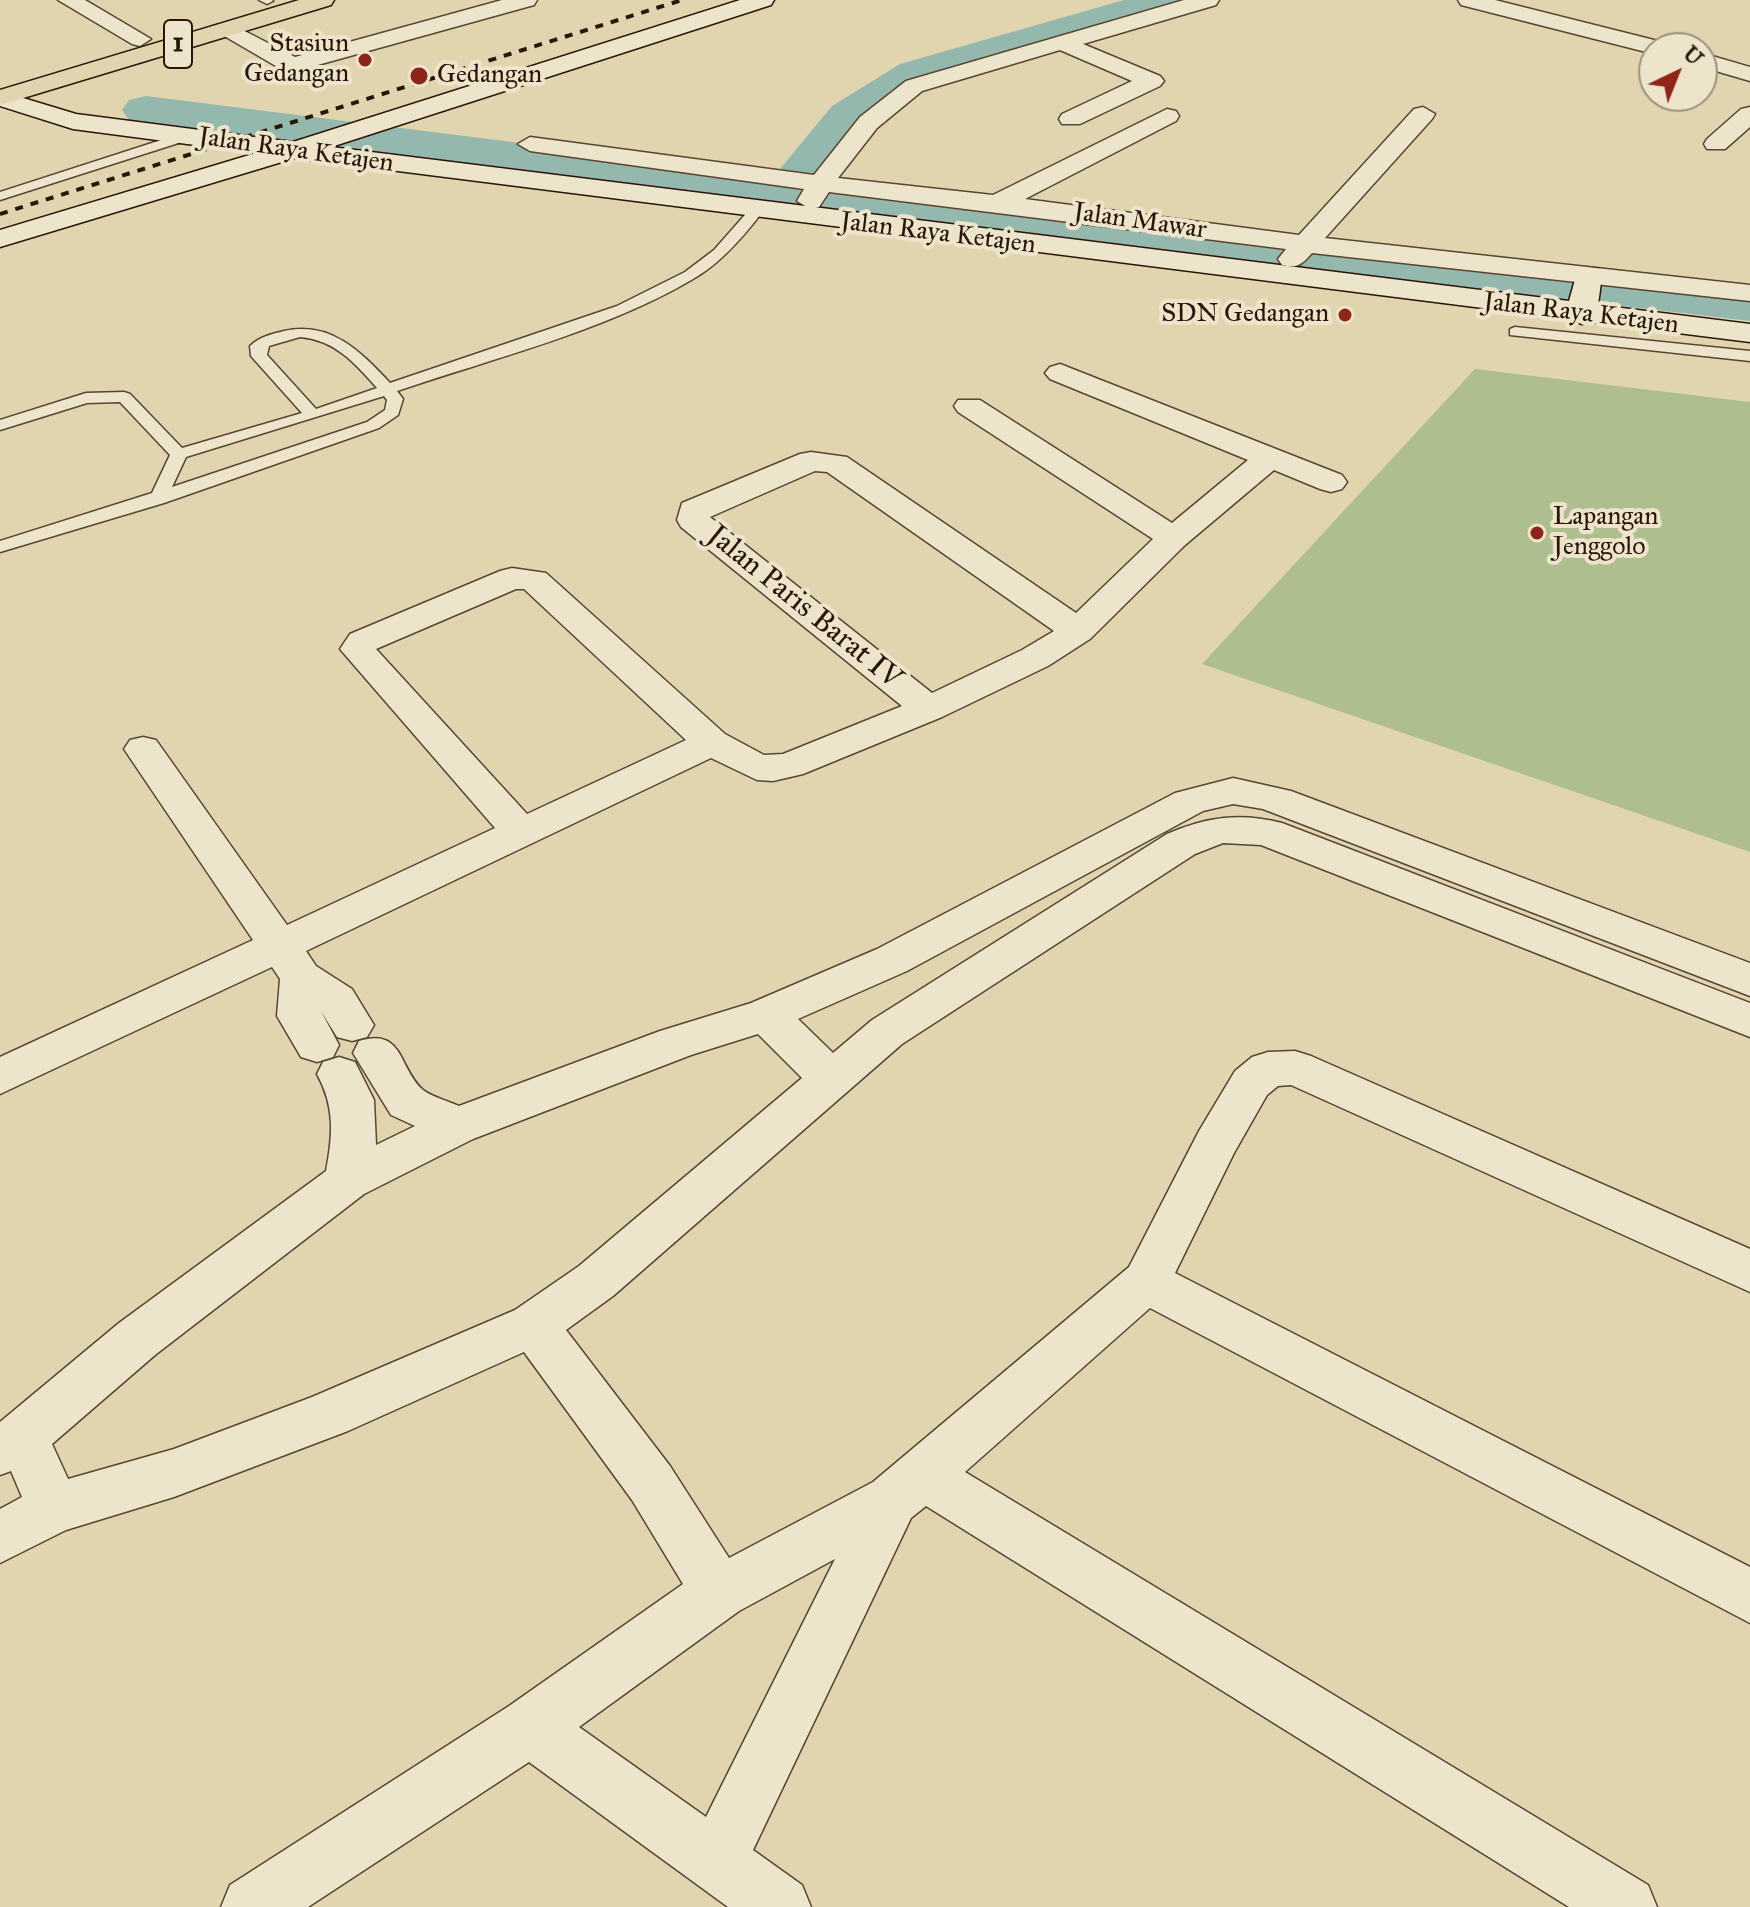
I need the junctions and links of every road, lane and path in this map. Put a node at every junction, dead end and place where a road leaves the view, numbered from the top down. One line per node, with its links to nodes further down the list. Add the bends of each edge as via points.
1 (69, 0): 9 (street)
2 (267, 0): 9 (highway, 1)
3 (323, 0): 8 (highway, 1)
4 (526, 0): 8 (street, via 296,64)
5 (763, 0): 25 (street)
6 (1208, 0): 11 (street)
7 (1469, 0): 10 (street)
8 (225, 30): 12 (highway, 1)
9 (140, 39): 15 (highway, 1)
10 (1638, 43)
11 (1064, 44): 20 (street, via 1152,81); 27 (street, via 914,86 867,122)
12 (117, 63): 15 (highway, 1); 16 (highway, via 65,86)
13 (1718, 65): 14 (street)
14 (1750, 74)
15 (7, 86): 16 (street, Jalan Raya Ketajen); 21 (street, Jalan Raya Ketajen, via 61,118)
16 (80, 108): 21 (street, Jalan Raya Ketajen)
17 (1423, 114): 31 (street)
18 (1750, 114): 24 (street)
19 (1167, 116): 28 (street)
20 (1071, 119)
21 (127, 129): 22 (street, Jalan Raya Ketajen)
22 (186, 136): 25 (street, Jalan Raya Ketajen); 26 (lane)
23 (530, 144): 27 (street, Jalan Mawar, via 743,175)
24 (1716, 144)
25 (291, 151): 29 (street, Jalan Raya Ketajen); 30 (street)
26 (0, 196)
27 (812, 200): 28 (street, Jalan Mawar); 29 (street, Jalan Raya Ketajen); 31 (street, Jalan Raya Ketajen)
28 (997, 203): 31 (street, Jalan Mawar)
29 (756, 211): 37 (lane, via 719,253 690,275 622,309)
30 (0, 239)
31 (1292, 260): 33 (street, Jalan Raya Ketajen); 33 (street, Jalan Mawar)
32 (1750, 293): 33 (street, Jalan Mawar)
33 (1585, 294): 35 (street, Jalan Raya Ketajen)
34 (1515, 332): 35 (lane)
35 (1750, 341)
36 (1060, 373): 42 (street)
37 (387, 389): 39 (lane); 39 (lane, via 323,333 298,331 263,342 259,356); 44 (lane, via 395,399 392,412 373,425)
38 (969, 406): 45 (street)
39 (313, 415): 41 (lane)
40 (0, 425): 41 (lane, via 86,398 124,397)
41 (179, 454): 44 (lane)
42 (1270, 458): 43 (street); 45 (street)
43 (1331, 482)
44 (158, 499): 46 (lane)
45 (1173, 538): 47 (street)
46 (0, 547)
47 (1078, 631): 48 (street); 48 (street, Jalan Paris Barat IV, via 836,464 811,461 694,510 693,520)
48 (929, 709): 49 (street, via 773,768 757,767)
49 (712, 743): 51 (street); 51 (street, via 534,580 512,578 363,642 358,649)
50 (143, 749): 53 (street)
51 (521, 832): 53 (street)
52 (1400, 863): 54 (street); 55 (street, via 1277,800 1223,790 1189,802 892,960); 56 (street); 59 (street, via 1268,833 1230,827 1206,832 887,1032)
53 (290, 962): 57 (street, via 299,1016); 58 (street)
54 (1750, 980)
55 (766, 1015): 59 (street); 60 (street, via 676,1043)
56 (1750, 1021)
57 (346, 1049): 60 (street, via 407,1102); 61 (street, via 358,1117)
58 (3, 1068)
59 (830, 1078): 64 (street, via 596,1281)
60 (457, 1126): 61 (street)
61 (347, 1181): 65 (street, via 137,1339)
62 (1750, 1271): 63 (street, via 1295,1068 1268,1069 1251,1083)
63 (1146, 1282): 66 (street); 70 (street)
64 (533, 1325): 67 (street, via 330,1414 174,1473); 69 (street, via 651,1483)
65 (11, 1444): 67 (street)
66 (907, 1487): 69 (street); 72 (street); 75 (street)
67 (54, 1508): 68 (street)
68 (0, 1537)
69 (719, 1592): 71 (street)
70 (1750, 1596)
71 (530, 1727): 72 (street); 73 (street)
72 (716, 1861): 74 (street)
73 (252, 1907)
74 (780, 1907)
75 (1626, 1907)

